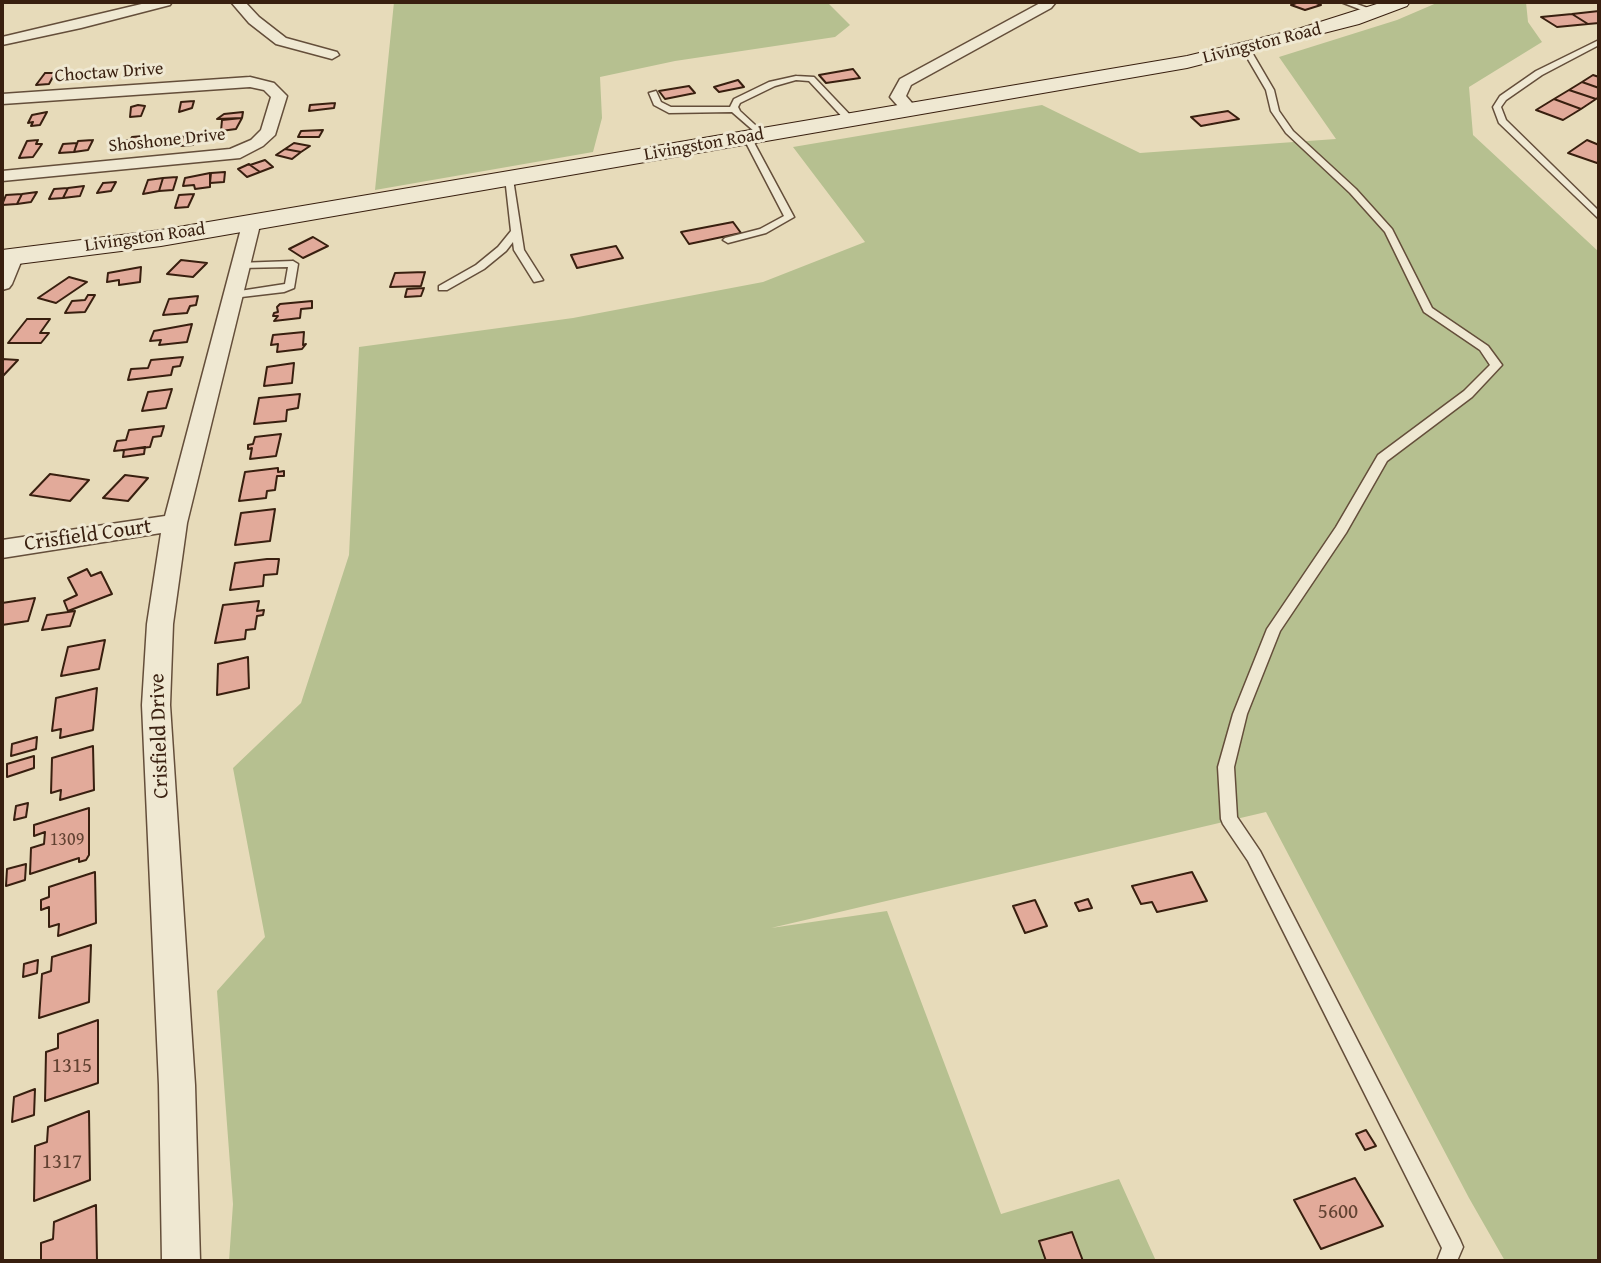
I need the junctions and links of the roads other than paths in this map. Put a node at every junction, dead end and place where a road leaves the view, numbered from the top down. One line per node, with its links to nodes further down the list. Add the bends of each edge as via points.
1 (165, 2): 7 (street)
2 (238, 2): 10 (street, via 281,41)
3 (1049, 2): 15 (street, via 905,82 898,97)
4 (1345, 2): 6 (lane)
5 (1398, 2): 6 (main road, Livingston Road)
6 (1375, 12): 9 (main road, Livingston Road)
7 (2, 41)
8 (1599, 42): 20 (lane, via 1539,73 1497,107 1502,121)
9 (1246, 49): 15 (main road, Livingston Road); 33 (lane, via 1290,133 1353,191 1389,232 1428,310 1484,348 1496,365 1468,394 1382,458 1341,530 1274,629 1240,714 1226,767 1229,819 1254,856 1453,1247)
10 (332, 55)
11 (219, 85): 13 (street, Choctaw Drive); 18 (street, Shoshone Drive, via 261,83 279,96 269,132 242,152)
12 (653, 93): 14 (lane, via 657,103 669,110)
13 (2, 99)
14 (735, 109): 16 (lane, via 737,101 772,84 806,78); 17 (lane)
15 (910, 110): 16 (main road, Livingston Road)
16 (850, 120): 17 (main road, Livingston Road)
17 (755, 136): 19 (main road, Livingston Road); 23 (lane, via 789,217 763,231)
18 (2, 176)
19 (508, 179): 21 (main road, Livingston Road); 22 (lane)
20 (1599, 216)
21 (252, 221): 24 (main road, Livingston Road, via 161,238); 25 (street, Crisfield Drive)
22 (516, 231): 26 (lane, via 519,250); 28 (lane, via 480,267)
23 (729, 240)
24 (8, 257): 27 (street)
25 (241, 265): 29 (street, Crisfield Drive); 29 (lane, via 293,264 290,286)
26 (538, 280)
27 (2, 284)
28 (443, 288)
29 (233, 295): 30 (street, Crisfield Drive)
30 (175, 523): 31 (street, Crisfield Court); 32 (street, Crisfield Drive, via 160,624 156,705 177,1084)
31 (2, 548)
32 (181, 1261)
33 (1447, 1261)

